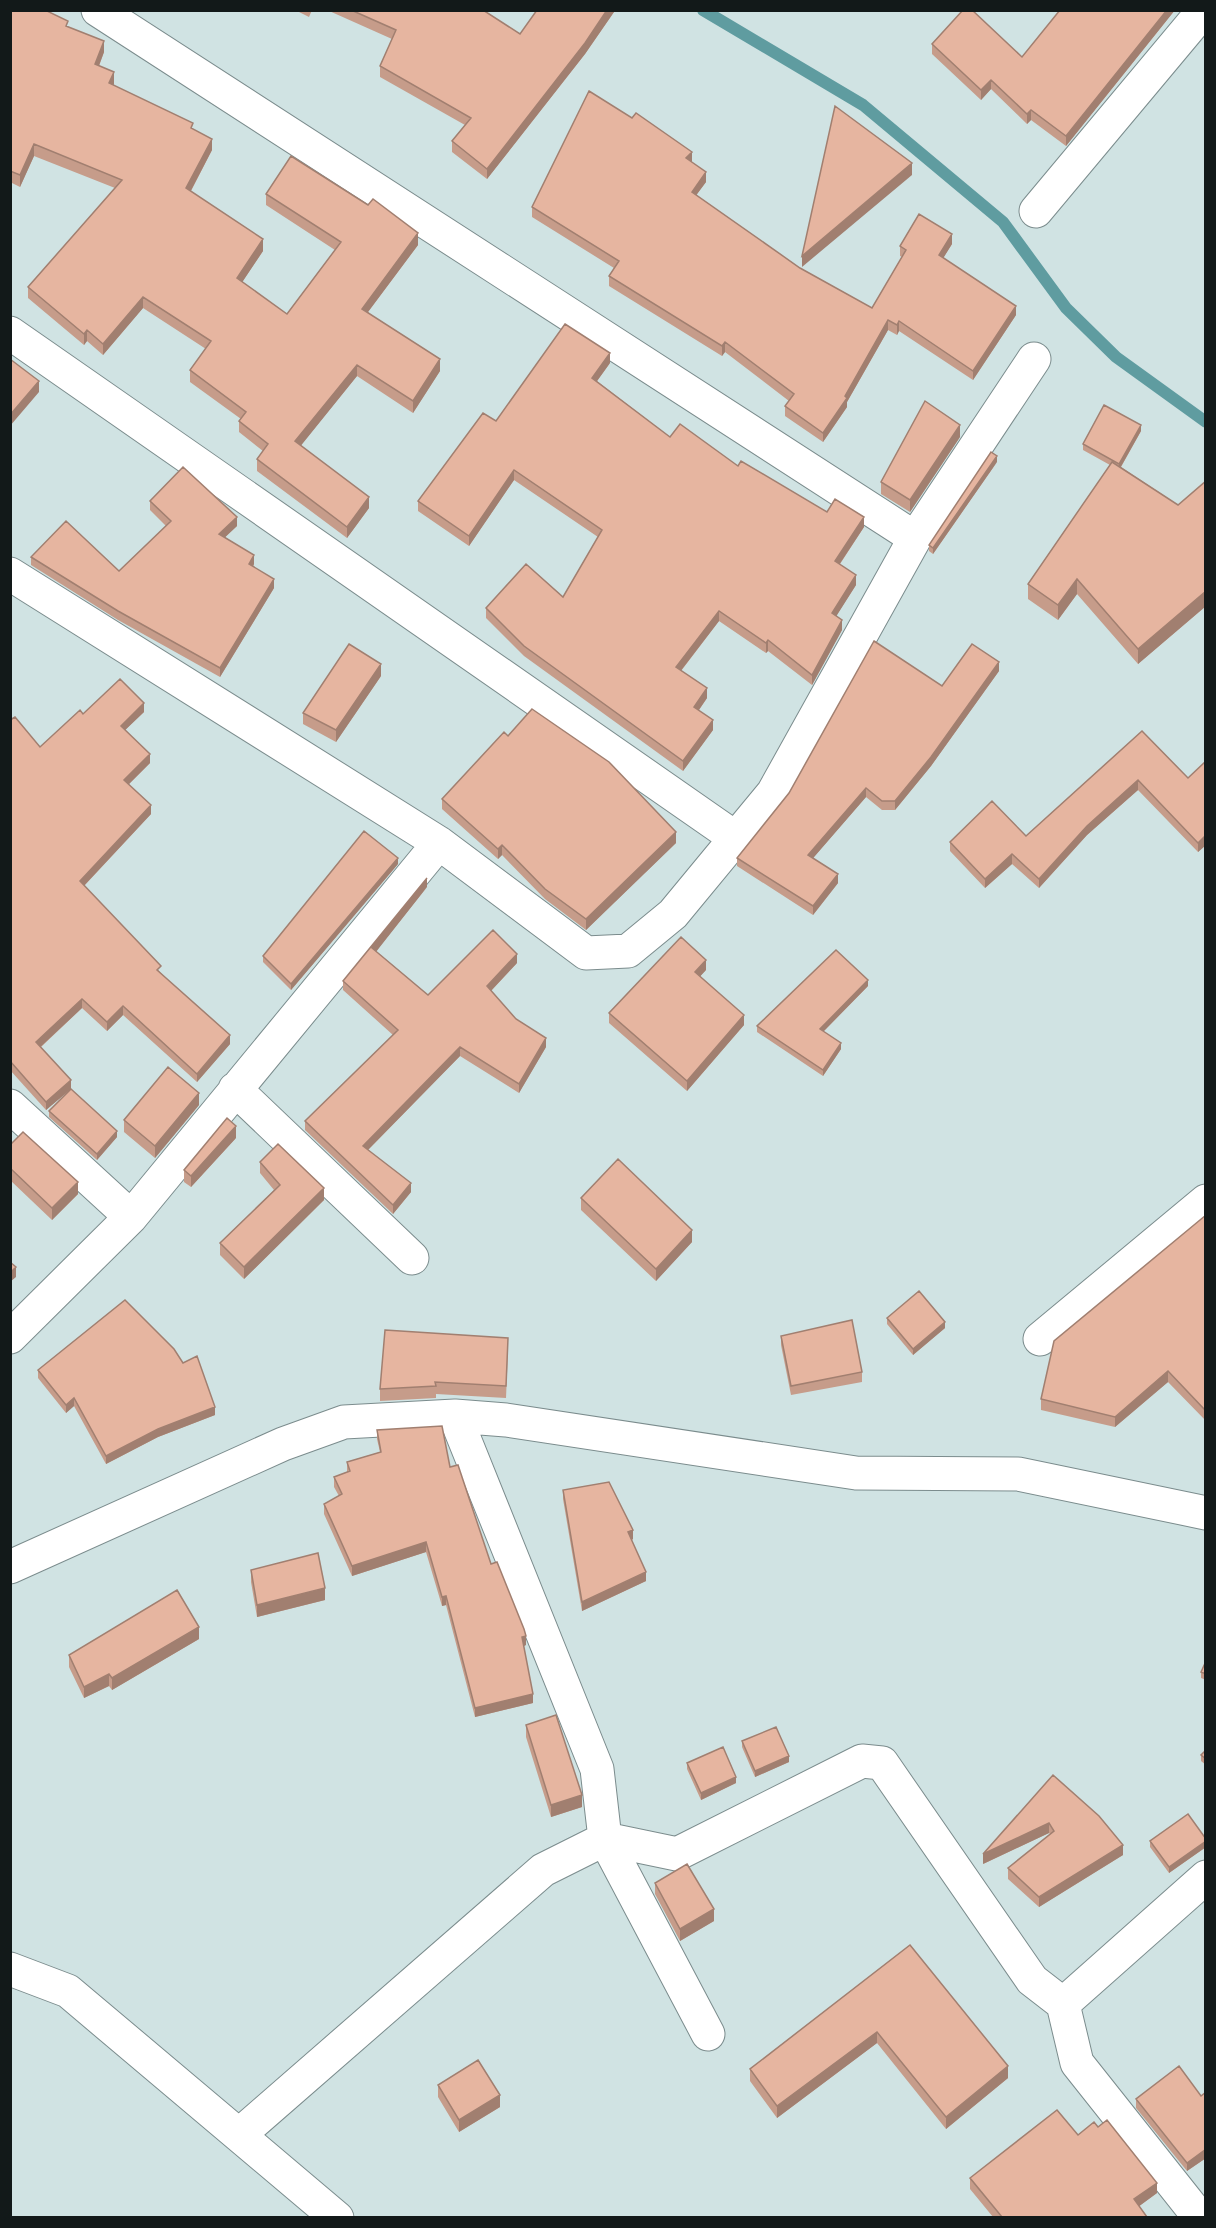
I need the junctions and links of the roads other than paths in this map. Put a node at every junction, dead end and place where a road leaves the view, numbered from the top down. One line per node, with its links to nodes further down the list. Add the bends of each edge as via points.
1 (98, 10): 6 (street)
2 (1204, 10): 3 (street)
3 (1035, 211)
4 (10, 333): 8 (street)
5 (1034, 359): 6 (street)
6 (915, 538): 8 (street, via 774,794)
7 (10, 574): 9 (street)
8 (736, 839): 9 (street, via 674,914 628,951 586,953)
9 (439, 843): 10 (street)
10 (235, 1089): 13 (street); 14 (street)
11 (10, 1106): 13 (street)
12 (1206, 1202): 16 (street)
13 (131, 1217): 15 (street)
14 (412, 1258)
15 (10, 1337)
16 (1040, 1339)
17 (454, 1416): 18 (street, via 506,1420 856,1473 1018,1474); 19 (street, via 344,1422 283,1444); 20 (street, via 597,1769)
18 (1206, 1513)
19 (10, 1567)
20 (605, 1839): 23 (street, via 677,1854 862,1761 882,1763 1032,1980); 24 (street); 25 (street, via 543,1870)
21 (1206, 1877): 23 (street)
22 (10, 1969): 25 (street, via 68,1991)
23 (1063, 2004): 27 (street, via 1077,2063)
24 (708, 2034)
25 (239, 2135): 26 (street)
26 (337, 2217)
27 (1200, 2217)

